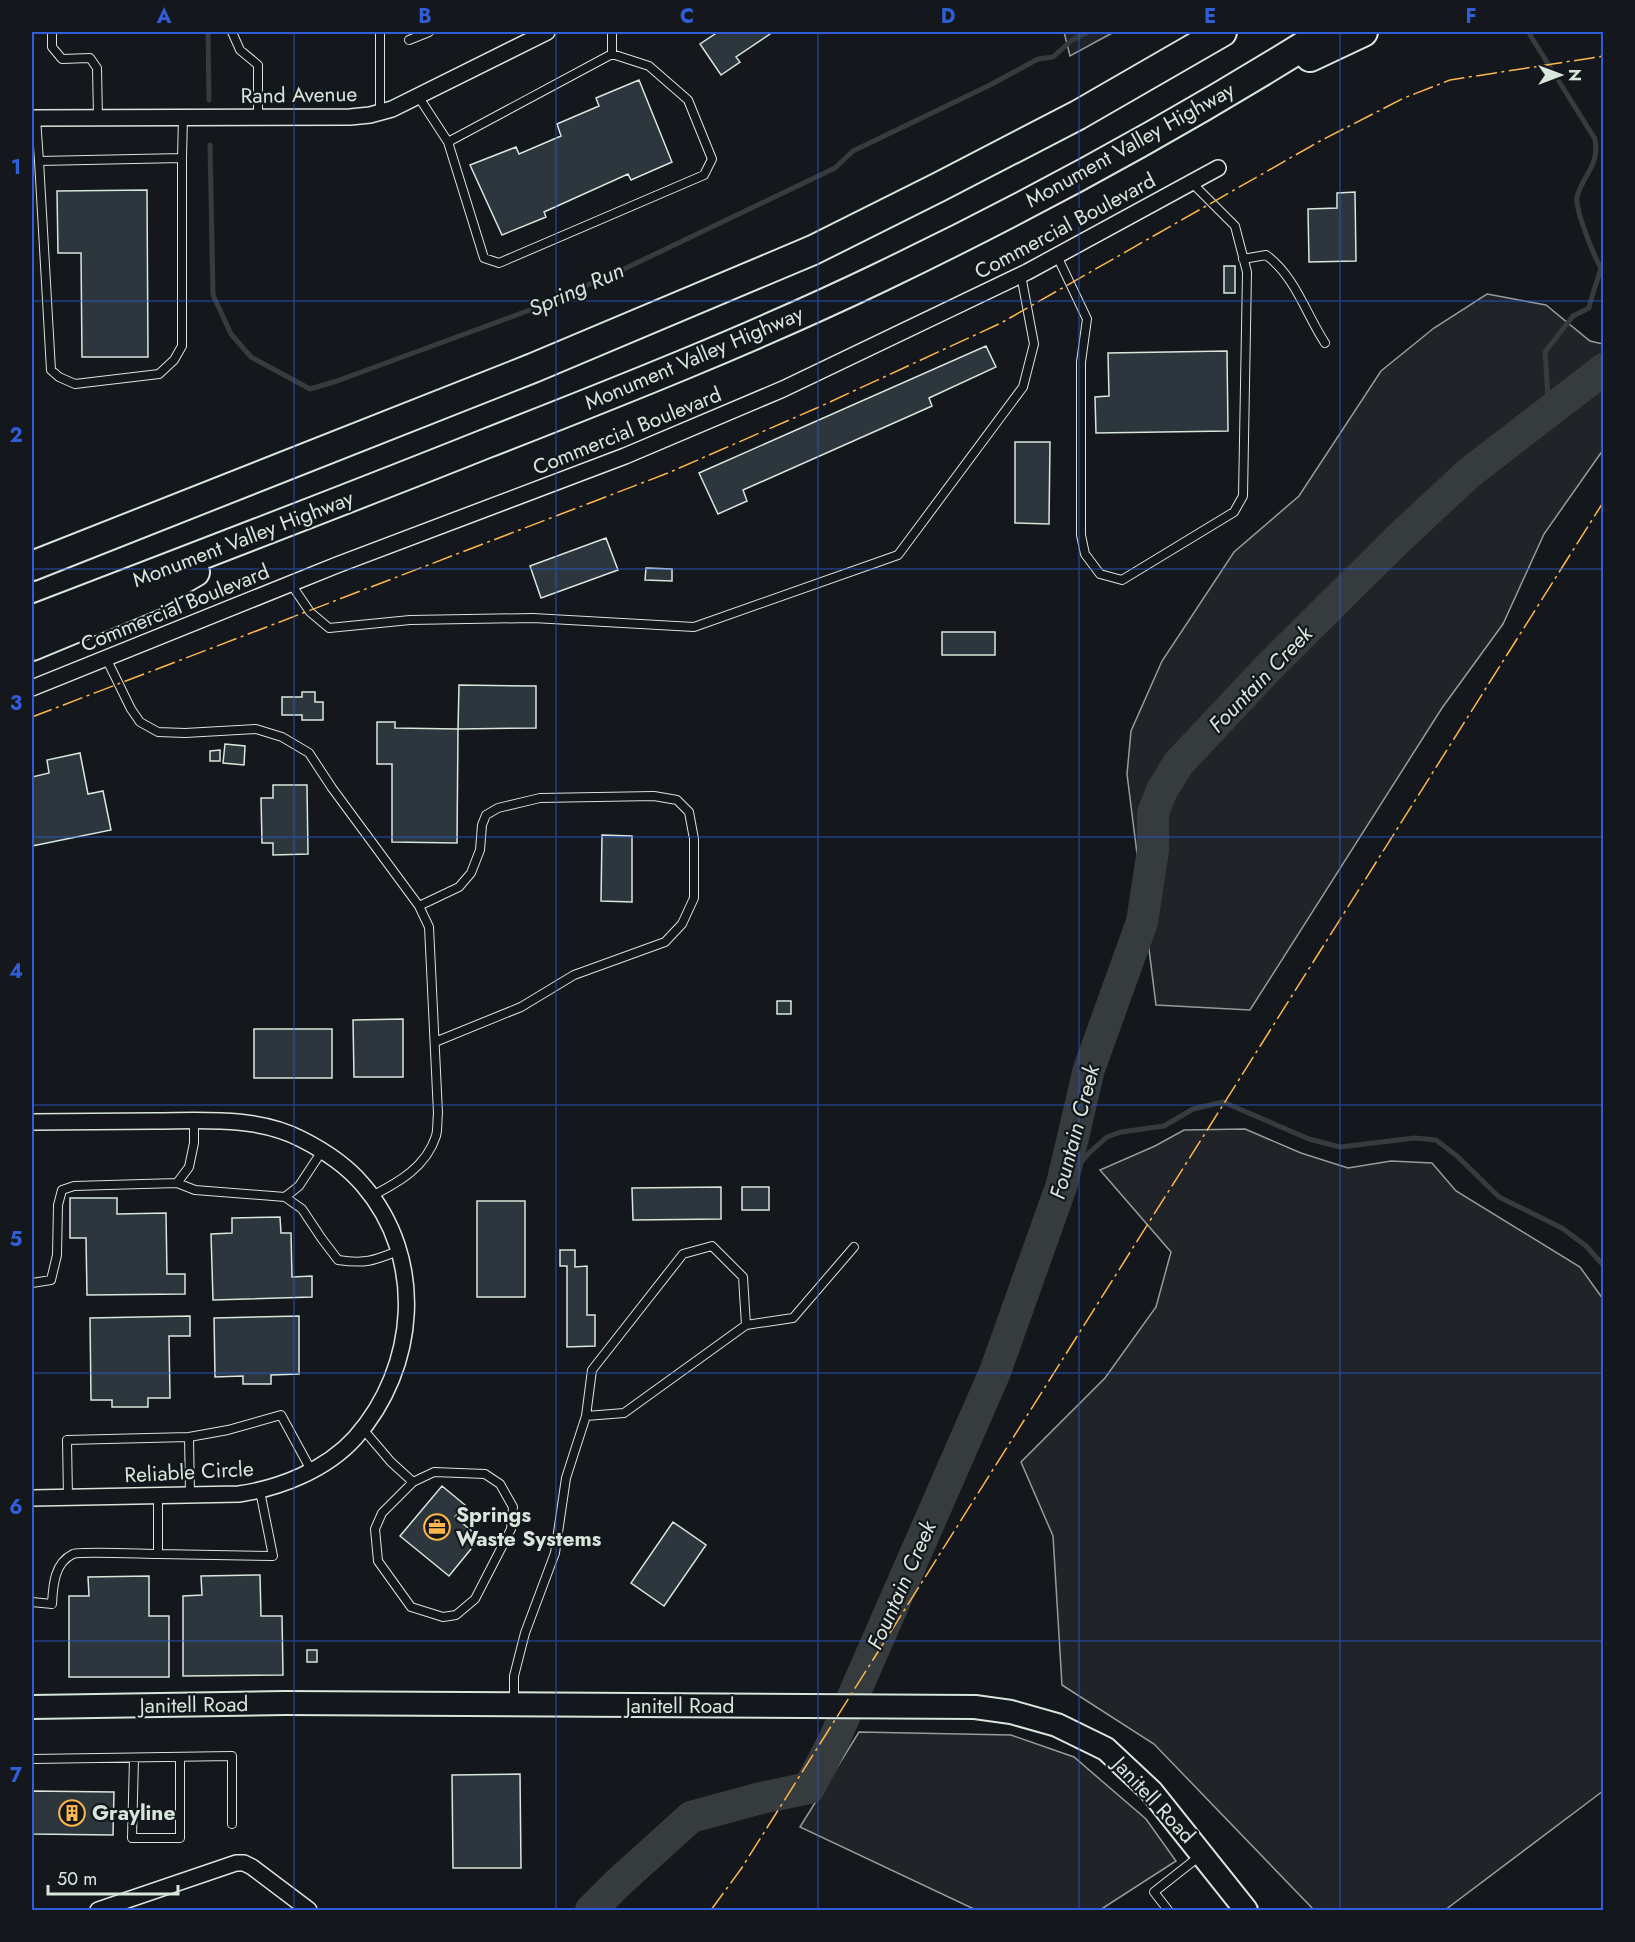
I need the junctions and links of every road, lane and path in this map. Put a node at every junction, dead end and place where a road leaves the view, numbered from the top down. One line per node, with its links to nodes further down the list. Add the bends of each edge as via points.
1 (52, 32): 18 (lane, via 52,47 62,59 90,58 97,68)
2 (232, 32): 16 (lane, via 240,50 258,65)
3 (380, 32): 14 (lane)
4 (429, 32): 10 (lane)
5 (547, 32): 12 (street, Rand Avenue)
6 (612, 32): 11 (lane)
7 (1222, 32): 29 (highway, via 1078,115 813,250 533,368)
8 (1326, 32): 13 (highway, Monument Valley Highway)
9 (1363, 32): 13 (highway)
10 (410, 40)
11 (612, 54): 19 (lane); 19 (lane, via 649,66 688,100 712,159 704,175 499,263 484,258)
12 (418, 96): 14 (street, Rand Avenue); 19 (lane)
13 (1204, 106): 28 (highway, Monument Valley Highway, via 869,282 638,384)
14 (380, 112): 16 (street, Rand Avenue, via 350,117)
15 (183, 117): 16 (street, Rand Avenue); 18 (street, Rand Avenue); 20 (lane)
16 (258, 117)
17 (34, 118): 18 (street, Rand Avenue); 21 (lane)
18 (98, 118)
19 (448, 142)
20 (182, 158): 21 (lane); 21 (lane, via 182,346 159,374 75,384 51,370)
21 (39, 161)
22 (1218, 168): 23 (street, Commercial Boulevard)
23 (1192, 183): 24 (street, Commercial Boulevard); 25 (lane, via 1235,226)
24 (1057, 256): 25 (lane, via 1087,319 1081,362 1081,535 1085,554 1100,574 1122,580 1234,512 1243,496); 26 (street, Commercial Boulevard)
25 (1243, 259): 27 (lane, via 1266,255 1276,263 1289,278)
26 (1021, 275): 30 (street, Commercial Boulevard, via 783,389 625,456); 30 (lane, via 1034,344 1023,387 898,555 694,627 533,618 410,620 329,628 310,612)
27 (1325, 343)
28 (258, 534): 31 (highway, Monument Valley Highway); 32 (highway, via 155,595)
29 (32, 566)
30 (291, 584): 33 (street, Commercial Boulevard)
31 (32, 620)
32 (32, 646)
33 (106, 658): 34 (street, Commercial Boulevard); 35 (lane, via 140,722 158,732 256,729 282,737 309,753)
34 (32, 688)
35 (419, 906): 36 (lane, via 429,927); 36 (lane, via 459,887 471,873 486,815 498,808 540,798 654,796 677,800 689,812 694,839 694,898 682,924 665,942 574,975 521,1007)
36 (435, 1042): 41 (lane, via 436,1136 422,1161 402,1180)
37 (194, 1121): 38 (street, Reliable Circle); 39 (street, Reliable Circle, via 240,1122 278,1130); 40 (lane, via 189,1167)
38 (32, 1122)
39 (322, 1152): 41 (street, Reliable Circle, via 350,1172); 42 (lane, via 299,1186)
40 (177, 1183): 42 (lane, via 195,1190); 45 (lane, via 74,1186 62,1190 51,1280)
41 (372, 1196): 44 (street, Reliable Circle)
42 (285, 1197): 44 (lane, via 302,1209 338,1260 359,1263)
43 (854, 1247): 46 (lane, via 793,1318)
44 (399, 1251): 48 (street, Reliable Circle, via 407,1301 403,1346 387,1391)
45 (32, 1283)
46 (746, 1325): 47 (lane, via 624,1413); 47 (lane, via 743,1277 712,1246 683,1254 592,1370)
47 (586, 1416): 59 (lane, via 566,1478 555,1553 525,1633 514,1676)
48 (362, 1428): 50 (street, Reliable Circle, via 335,1455); 51 (lane)
49 (189, 1437): 50 (lane, via 281,1415); 53 (lane); 56 (lane, via 67,1440)
50 (311, 1470): 52 (street, Reliable Circle)
51 (413, 1482): 51 (lane, via 382,1513 375,1529 378,1561 411,1607 443,1617 456,1615 475,1599 511,1529 513,1507 500,1484 485,1474 434,1472)
52 (261, 1491): 53 (street, Reliable Circle); 57 (lane, via 273,1556)
53 (190, 1495): 54 (street, Reliable Circle)
54 (158, 1496): 56 (street, Reliable Circle); 57 (lane)
55 (32, 1498): 56 (street, Reliable Circle)
56 (68, 1498)
57 (158, 1554): 58 (lane, via 74,1554 54,1578 51,1604)
58 (32, 1602)
59 (514, 1705): 60 (street, Janitell Road); 65 (street, Janitell Road, via 975,1707 1011,1712 1057,1725 1106,1749 1152,1792)
60 (32, 1707)
61 (180, 1757): 62 (lane); 62 (lane, via 180,1838 132,1838); 64 (lane, via 232,1756)
62 (134, 1758): 63 (lane)
63 (32, 1759)
64 (232, 1824)
65 (1202, 1854): 68 (lane, via 1154,1892); 69 (street, Janitell Road)
66 (98, 1911): 67 (street, via 244,1863)
67 (309, 1911)
68 (1168, 1911)
69 (1246, 1911)

